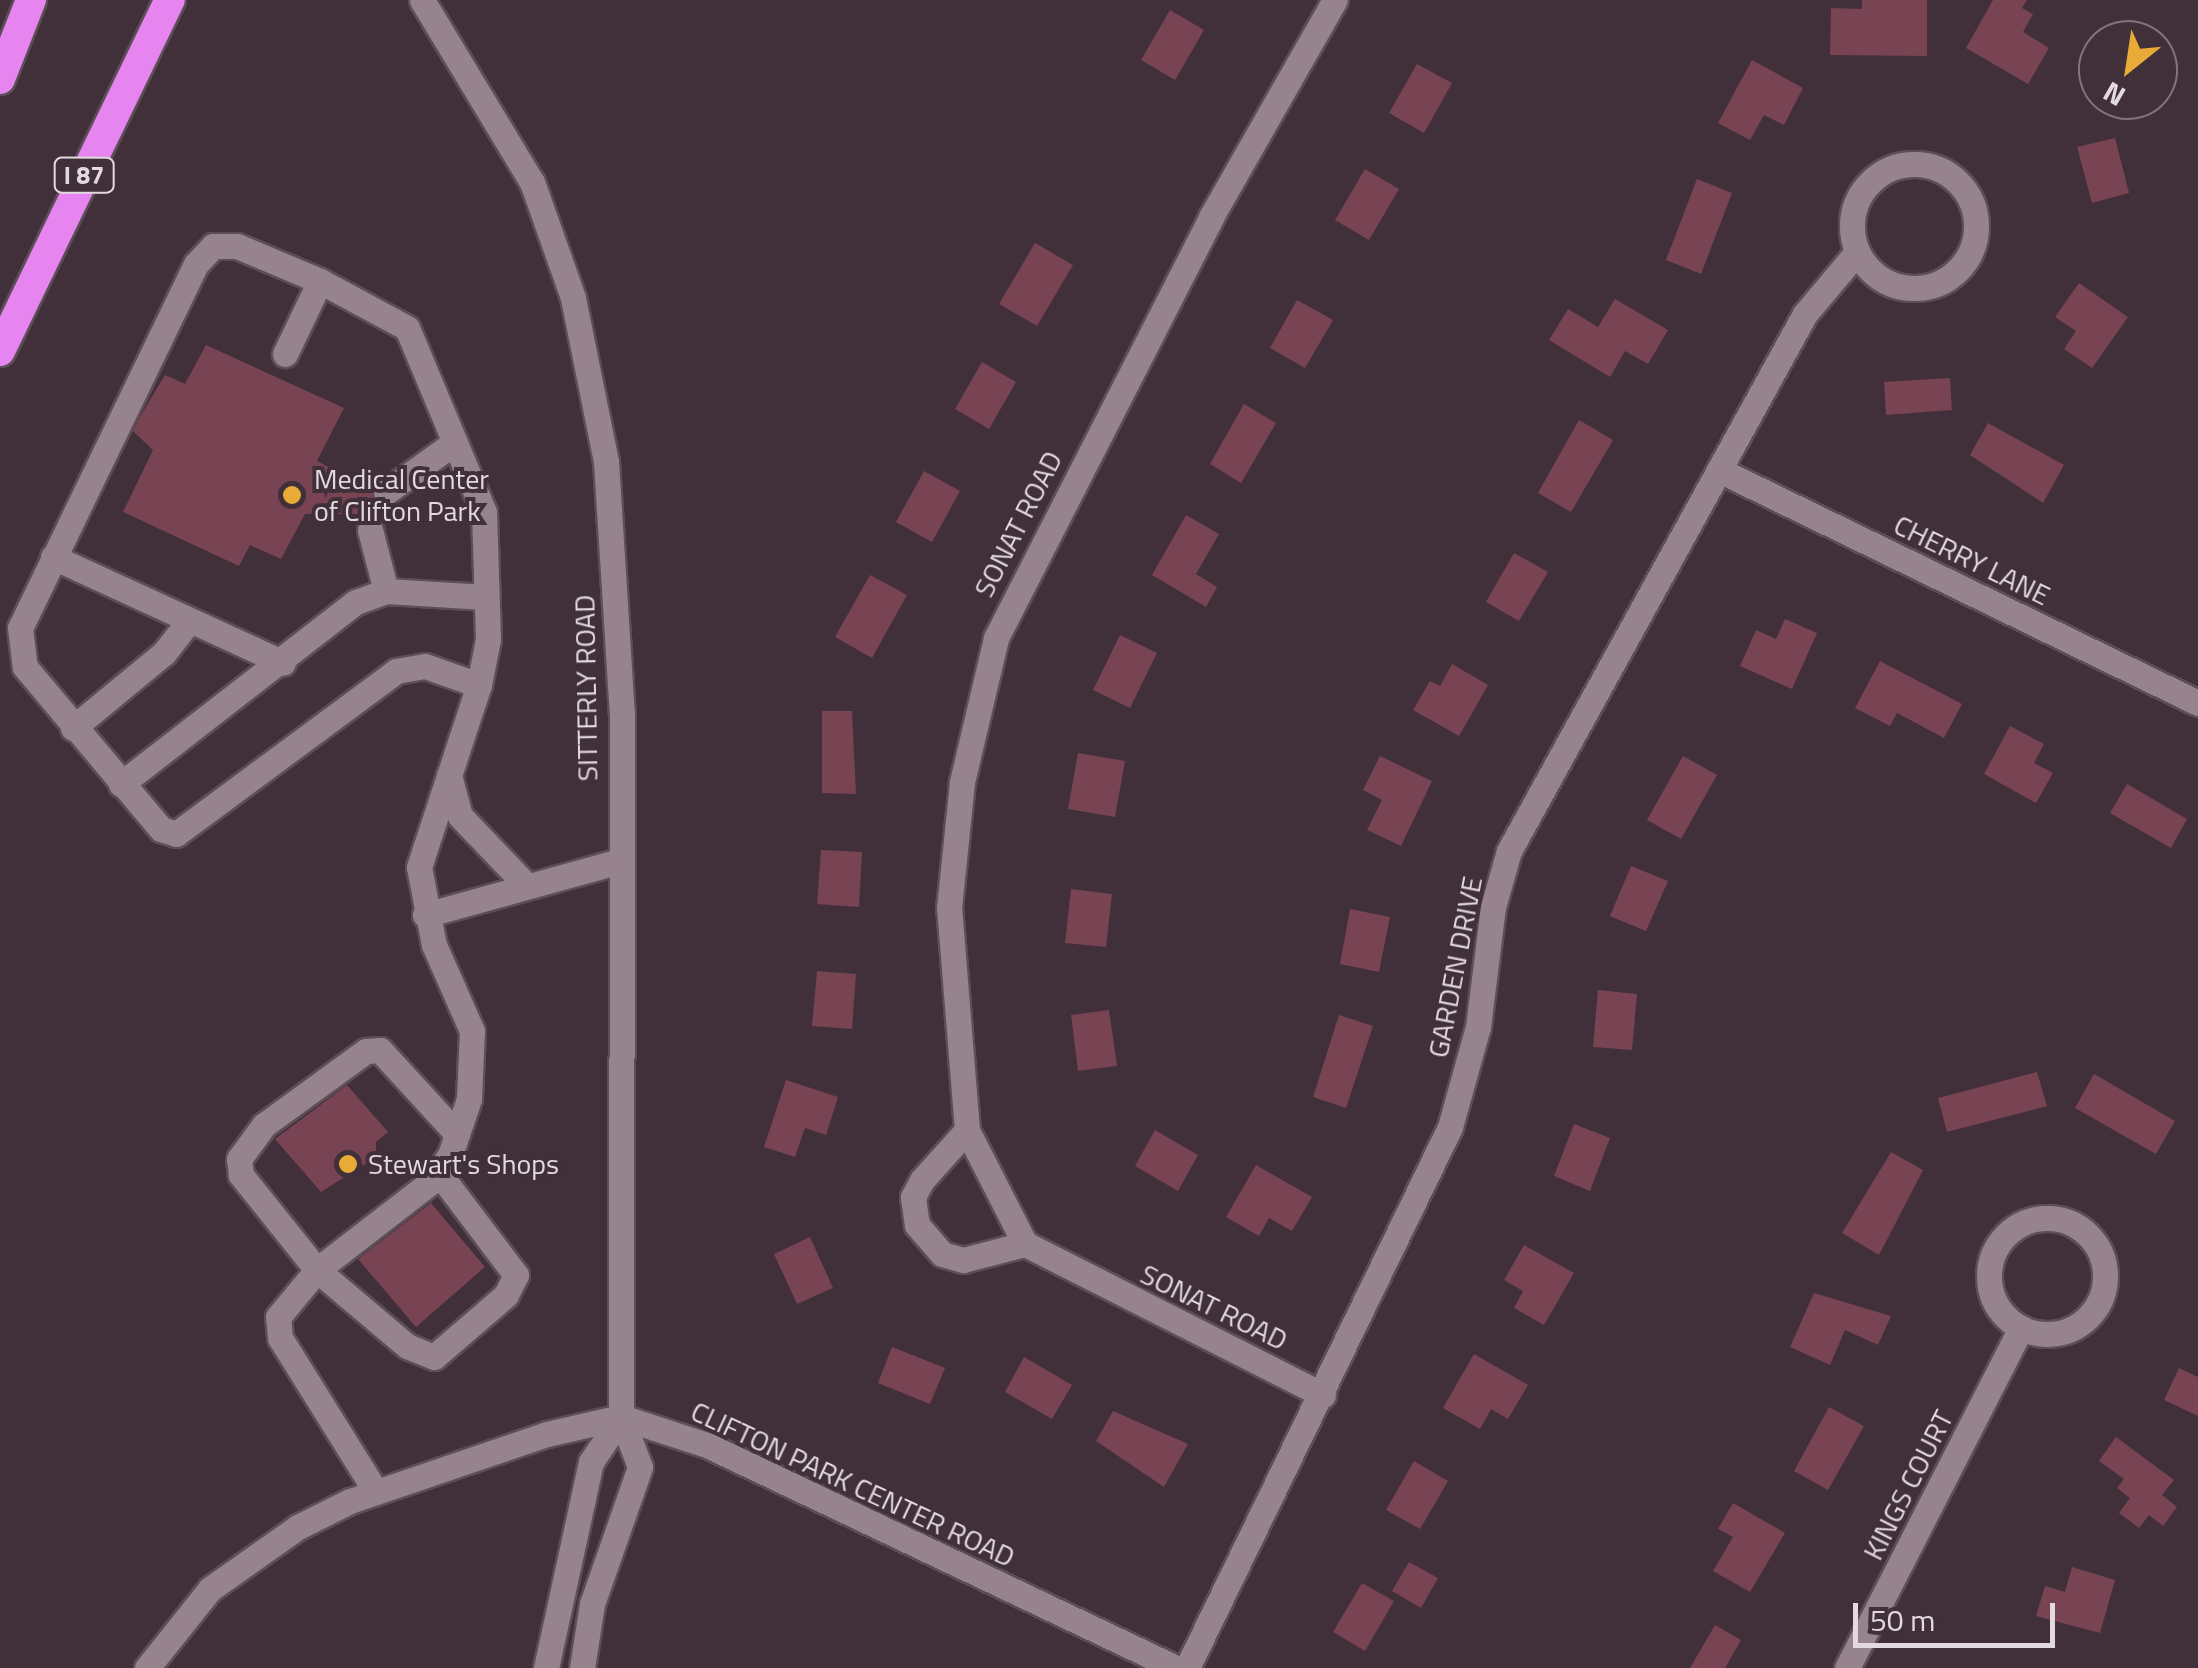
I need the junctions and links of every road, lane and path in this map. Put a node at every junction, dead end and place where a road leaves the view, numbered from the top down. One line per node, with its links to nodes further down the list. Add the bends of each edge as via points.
1 (31, 0): 5 (highway)
2 (170, 0): 8 (highway, I 87)
3 (422, 0): 24 (street, SITTERLY ROAD, via 532,182 590,365 606,462 622,713)
4 (1335, 0): 27 (street, SONAT ROAD, via 1211,217 996,638 965,762 949,908)
5 (0, 79)
6 (1858, 252): 6 (street, via 1895,284 1944,280 1974,241 1974,208 1957,181 1930,166 1884,171 1855,206); 11 (street, GARDEN DRIVE, via 1804,314)
7 (320, 281): 9 (street); 10 (street, via 407,328); 14 (street, via 238,246 213,246 196,264)
8 (0, 351)
9 (285, 354)
10 (455, 442): 12 (street); 16 (street, via 484,512)
11 (1719, 470): 20 (street, CHERRY LANE); 33 (street, GARDEN DRIVE, via 1510,852 1493,906 1478,1027 1450,1127)
12 (386, 492)
13 (370, 530): 15 (street)
14 (53, 557): 17 (street); 21 (street, via 20,628 20,647 24,667)
15 (386, 591): 16 (street); 18 (street, via 356,602)
16 (486, 597): 19 (street)
17 (188, 621): 18 (street); 21 (street, via 164,653)
18 (283, 663): 23 (street)
19 (479, 685): 22 (street); 23 (street, via 426,666 396,672 176,834)
20 (2198, 704)
21 (73, 728): 23 (street)
22 (449, 775): 25 (street, via 460,816); 26 (street, via 419,867)
23 (121, 784)
24 (616, 862): 25 (street); 34 (street, SITTERLY ROAD)
25 (524, 883): 26 (street)
26 (424, 915): 28 (street, via 474,1046)
27 (968, 1130): 30 (street, SONAT ROAD); 30 (street, via 922,1180 913,1197 917,1225 942,1254 964,1260)
28 (457, 1134): 29 (street); 31 (street, via 380,1050 366,1051 264,1124 244,1144 241,1175)
29 (438, 1172): 31 (street); 31 (street, via 516,1275 449,1347 420,1355)
30 (1026, 1244): 33 (street, SONAT ROAD)
31 (317, 1270): 35 (street, via 278,1317 280,1338)
32 (2021, 1328): 32 (street, via 2071,1329 2103,1292 2103,1259 2071,1222 2022,1222 1990,1258 1997,1306); 41 (street, KINGS COURT)
33 (1324, 1395): 40 (street, GARDEN DRIVE)
34 (621, 1417): 35 (street); 37 (street, via 591,1462); 38 (street, via 640,1468 592,1604); 39 (street, CLIFTON PARK CENTER ROAD, via 707,1444)
35 (376, 1492): 36 (street, via 298,1527 210,1589)
36 (147, 1668)
37 (546, 1668)
38 (582, 1668)
39 (1176, 1668)
40 (1186, 1668)
41 (1847, 1668)

